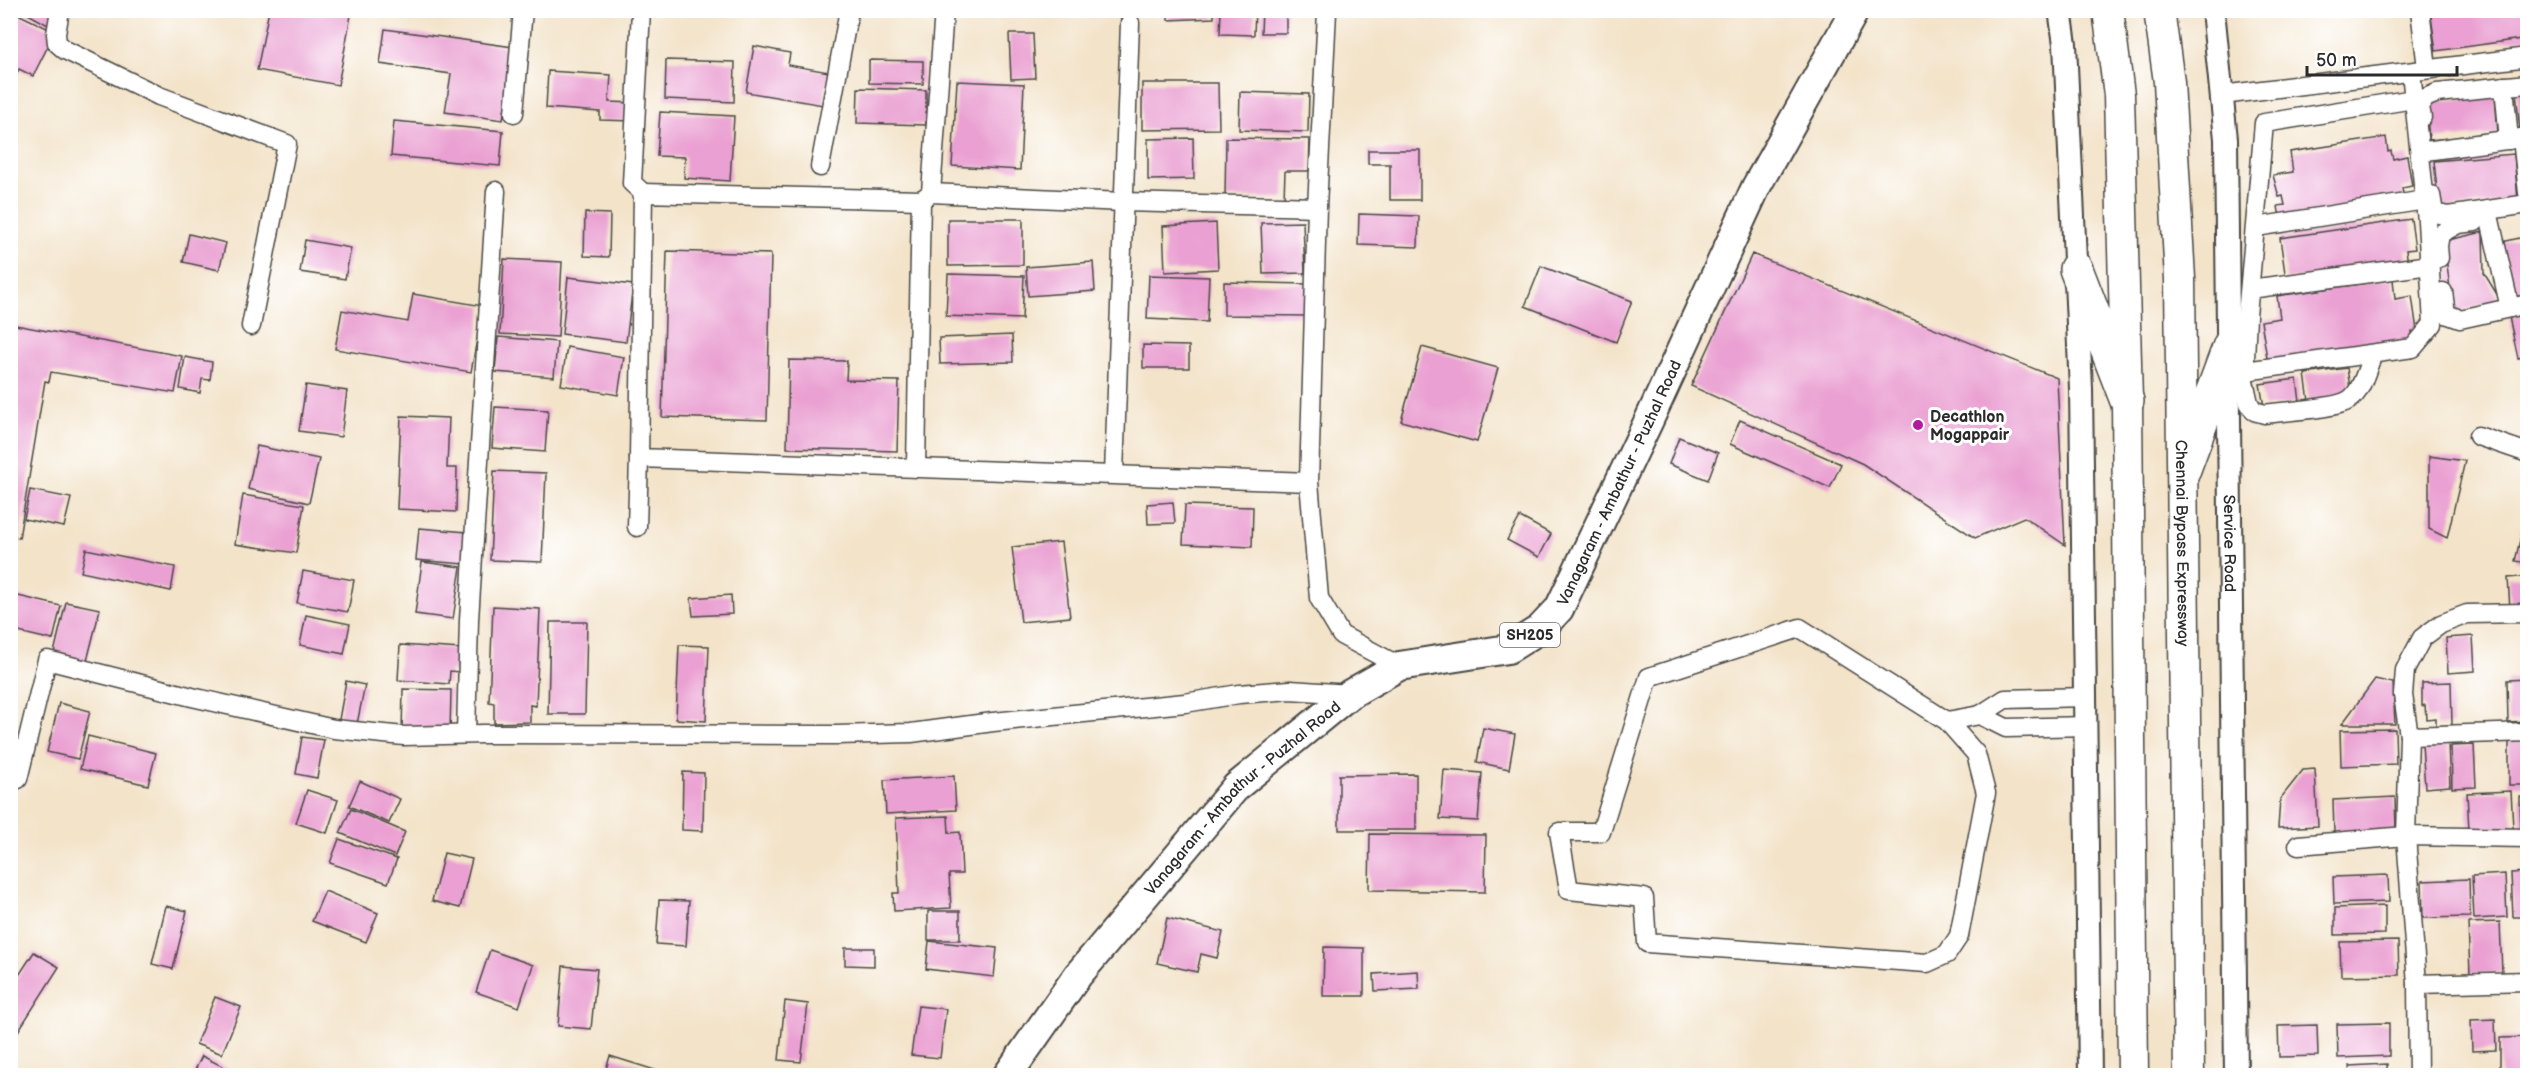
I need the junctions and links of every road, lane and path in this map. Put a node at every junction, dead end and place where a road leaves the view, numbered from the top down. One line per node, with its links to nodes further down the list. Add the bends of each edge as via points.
1 (60, 10): 41 (street, via 57,44 65,50 159,96 287,144)
2 (523, 10): 21 (street)
3 (641, 10): 27 (street, via 632,183)
4 (849, 10): 25 (street)
5 (944, 10): 29 (street)
6 (1855, 10): 54 (main road, Vanagaram - Ambathur - Puzhal Road / SH205, via 1756,187 1559,609 1540,629 1508,649)
7 (2060, 10): 38 (street)
8 (2108, 10): 44 (highway, via 2119,95)
9 (2159, 10): 49 (highway, Chennai Bypass Expressway, via 2169,82 2180,279)
10 (2213, 10): 19 (street, Service Road)
11 (2420, 10): 15 (street)
12 (1327, 12): 33 (street)
13 (1130, 23): 31 (street)
14 (2528, 57): 15 (street)
15 (2419, 70): 18 (street); 20 (street)
16 (2528, 84): 17 (street)
17 (2504, 86): 23 (street); 24 (street, via 2437,93 2423,99 2420,108)
18 (2265, 90): 19 (street); 22 (street)
19 (2222, 95): 43 (street, Service Road)
20 (2414, 99): 22 (street); 30 (street)
21 (514, 112)
22 (2264, 123): 36 (street)
23 (2519, 138): 24 (street); 28 (street)
24 (2425, 151): 32 (street, via 2434,213 2448,216)
25 (820, 166)
26 (496, 191): 61 (street, via 469,620)
27 (643, 193): 29 (street); 47 (street)
28 (2528, 193)
29 (926, 196): 31 (street); 48 (street)
30 (2425, 200): 36 (street); 37 (street)
31 (1123, 202): 33 (street); 50 (street)
32 (2528, 204)
33 (1317, 207): 51 (street)
34 (2528, 214): 35 (street)
35 (2490, 220): 40 (street); 40 (street, via 2458,224 2440,234 2446,314 2460,319)
36 (2256, 226): 39 (street)
37 (2430, 265): 39 (street); 42 (street, via 2433,324 2413,348)
38 (2076, 269): 44 (highway); 56 (street)
39 (2250, 289): 43 (street)
40 (2519, 306)
41 (251, 326)
42 (2373, 354): 43 (street); 43 (street, via 2350,400 2265,414 2254,411 2249,403)
43 (2237, 358): 49 (highway); 73 (street, Service Road)
44 (2127, 401): 71 (highway)
45 (2478, 436): 46 (street)
46 (2528, 453)
47 (639, 458): 48 (street); 52 (street)
48 (916, 466): 50 (street)
49 (2184, 469): 72 (highway, Chennai Bypass Expressway)
50 (1114, 474): 51 (street)
51 (1309, 482): 54 (street, via 1319,598 1341,635)
52 (637, 527)
53 (2519, 613): 62 (street, via 2467,614 2441,624 2422,638 2405,670 2403,695)
54 (1399, 666): 55 (main road, Vanagaram - Ambathur - Puzhal Road / SH205)
55 (1350, 694): 61 (street, via 1290,690 1239,694 911,733); 69 (main road, Vanagaram - Ambathur - Puzhal Road / SH205, via 1236,787 1214,811 1078,975)
56 (2087, 697): 57 (street, via 2005,699); 59 (street)
57 (1980, 715): 58 (street); 59 (street, via 2006,728)
58 (1947, 721): 58 (street, via 1976,754 1986,794 1959,936 1947,954 1927,963 1647,943 1644,898 1569,890 1559,832 1601,832 1649,677 1800,628)
59 (2087, 726): 70 (street)
60 (2528, 732): 62 (street)
61 (466, 734): 63 (street, via 404,736 334,729 47,660)
62 (2409, 736): 64 (street)
63 (18, 779)
64 (2406, 836): 65 (street); 66 (street); 68 (street)
65 (2528, 838)
66 (2298, 845)
67 (2528, 981): 68 (street)
68 (2417, 984): 74 (street)
69 (1007, 1076)
70 (2090, 1076)
71 (2133, 1076)
72 (2189, 1076)
73 (2236, 1076)
74 (2418, 1076)

